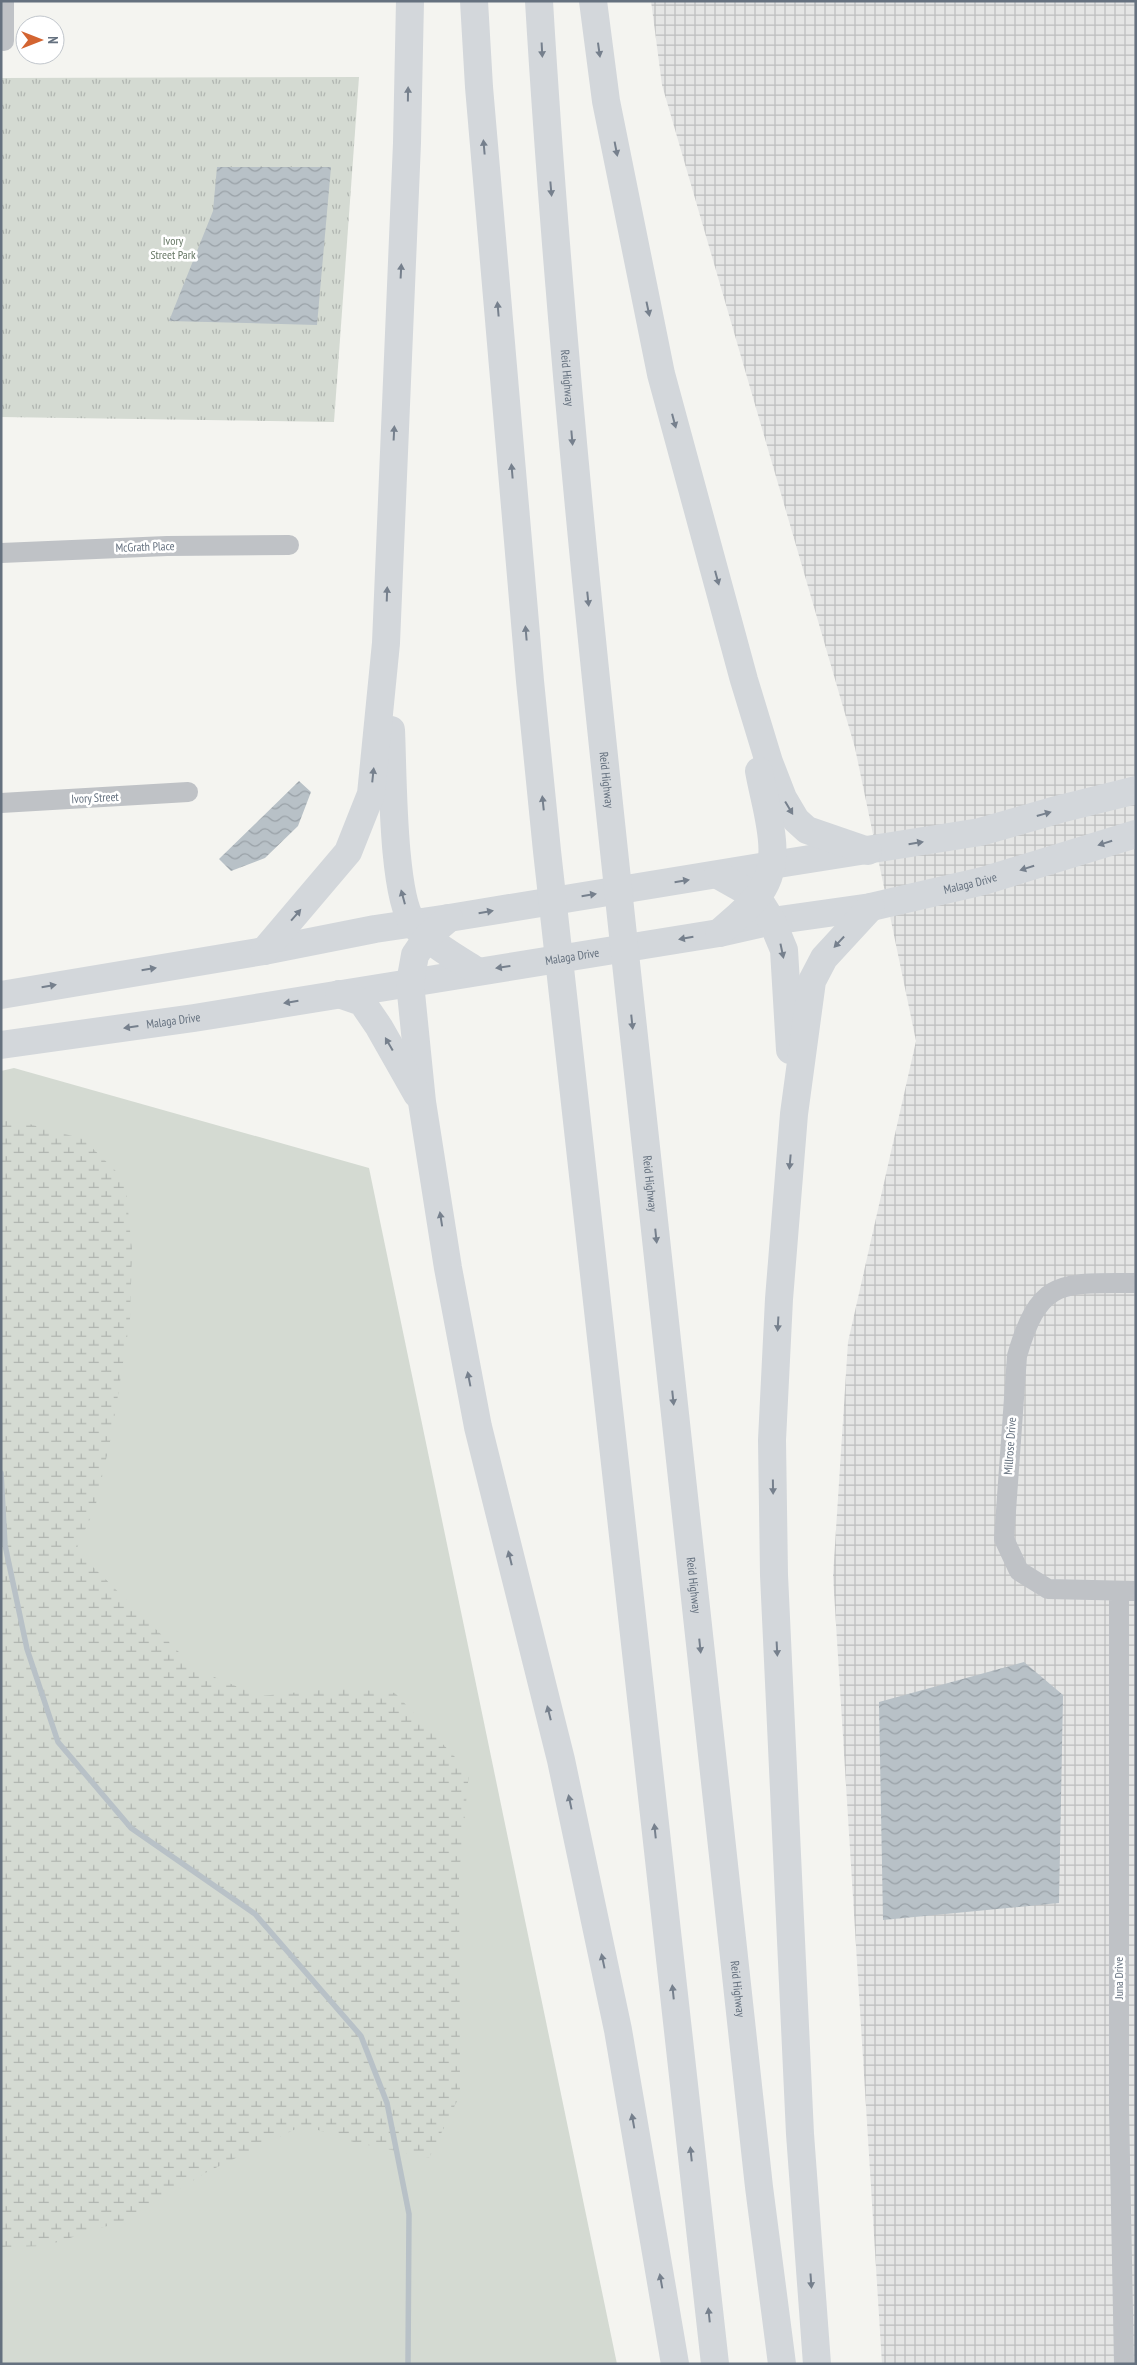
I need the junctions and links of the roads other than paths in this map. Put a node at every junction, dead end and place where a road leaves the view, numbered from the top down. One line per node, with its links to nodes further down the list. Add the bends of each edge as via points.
1 (4, 1): 6 (street)
2 (410, 1): 9 (main road, one-way to 2)
3 (474, 1): 35 (main road, one-way to 3, via 530,681)
4 (539, 1): 36 (main road, Reid Highway, one-way to 36, via 571,426 612,840 758,2178)
5 (593, 1): 10 (main road, one-way to 10, via 606,101 661,374)
6 (4, 41)
7 (288, 544): 8 (street, McGrath Place)
8 (1, 553)
9 (386, 643): 21 (main road, one-way to 9, via 401,896); 23 (main road, one-way to 9, via 348,852 371,794)
10 (744, 680): 15 (main road, one-way to 15, via 769,762 783,798 796,820 807,830); 16 (main road, via 771,832)
11 (1136, 790): 15 (main road, one-way to 11, via 980,832)
12 (188, 792): 13 (street, Ivory Street)
13 (1, 803)
14 (1136, 834): 19 (main road, Malaga Drive, one-way to 19, via 983,881)
15 (868, 851): 16 (main road)
16 (772, 865): 17 (main road); 18 (main road)
17 (718, 875): 18 (main road); 21 (main road, one-way to 17, via 449,918)
18 (757, 897): 20 (main road); 22 (main road)
19 (871, 907): 20 (main road, Malaga Drive); 30 (main road, one-way to 30, via 824,958 812,981)
20 (772, 921): 22 (main road, Malaga Drive); 30 (main road, one-way to 30, via 784,950)
21 (420, 929): 23 (main road); 24 (main road, via 446,952); 25 (main road)
22 (719, 933): 24 (main road, Malaga Drive, one-way to 24)
23 (264, 951): 27 (main road, one-way to 23)
24 (477, 971): 25 (main road, Malaga Drive)
25 (410, 983): 26 (main road, Malaga Drive); 29 (main road)
26 (339, 994): 28 (main road, Malaga Drive, one-way to 28); 29 (main road, one-way to 26, via 362,1002)
27 (1, 995)
28 (1, 1045)
29 (422, 1102): 34 (main road, one-way to 29, via 618,2030 561,1760 478,1427 448,1268)
30 (794, 1114): 37 (main road, one-way to 37, via 772,1431 774,1575 800,2134)
31 (1136, 1282): 32 (street, Millrose Drive, via 1073,1284 1053,1291 1037,1306 1026,1327 1017,1356 1004,1539 1019,1571 1048,1590)
32 (1127, 1591): 33 (street, Juna Drive)
33 (1127, 2107): 38 (street, Juna Drive)
34 (675, 2364)
35 (715, 2364)
36 (782, 2364)
37 (817, 2364)
38 (1124, 2364)

